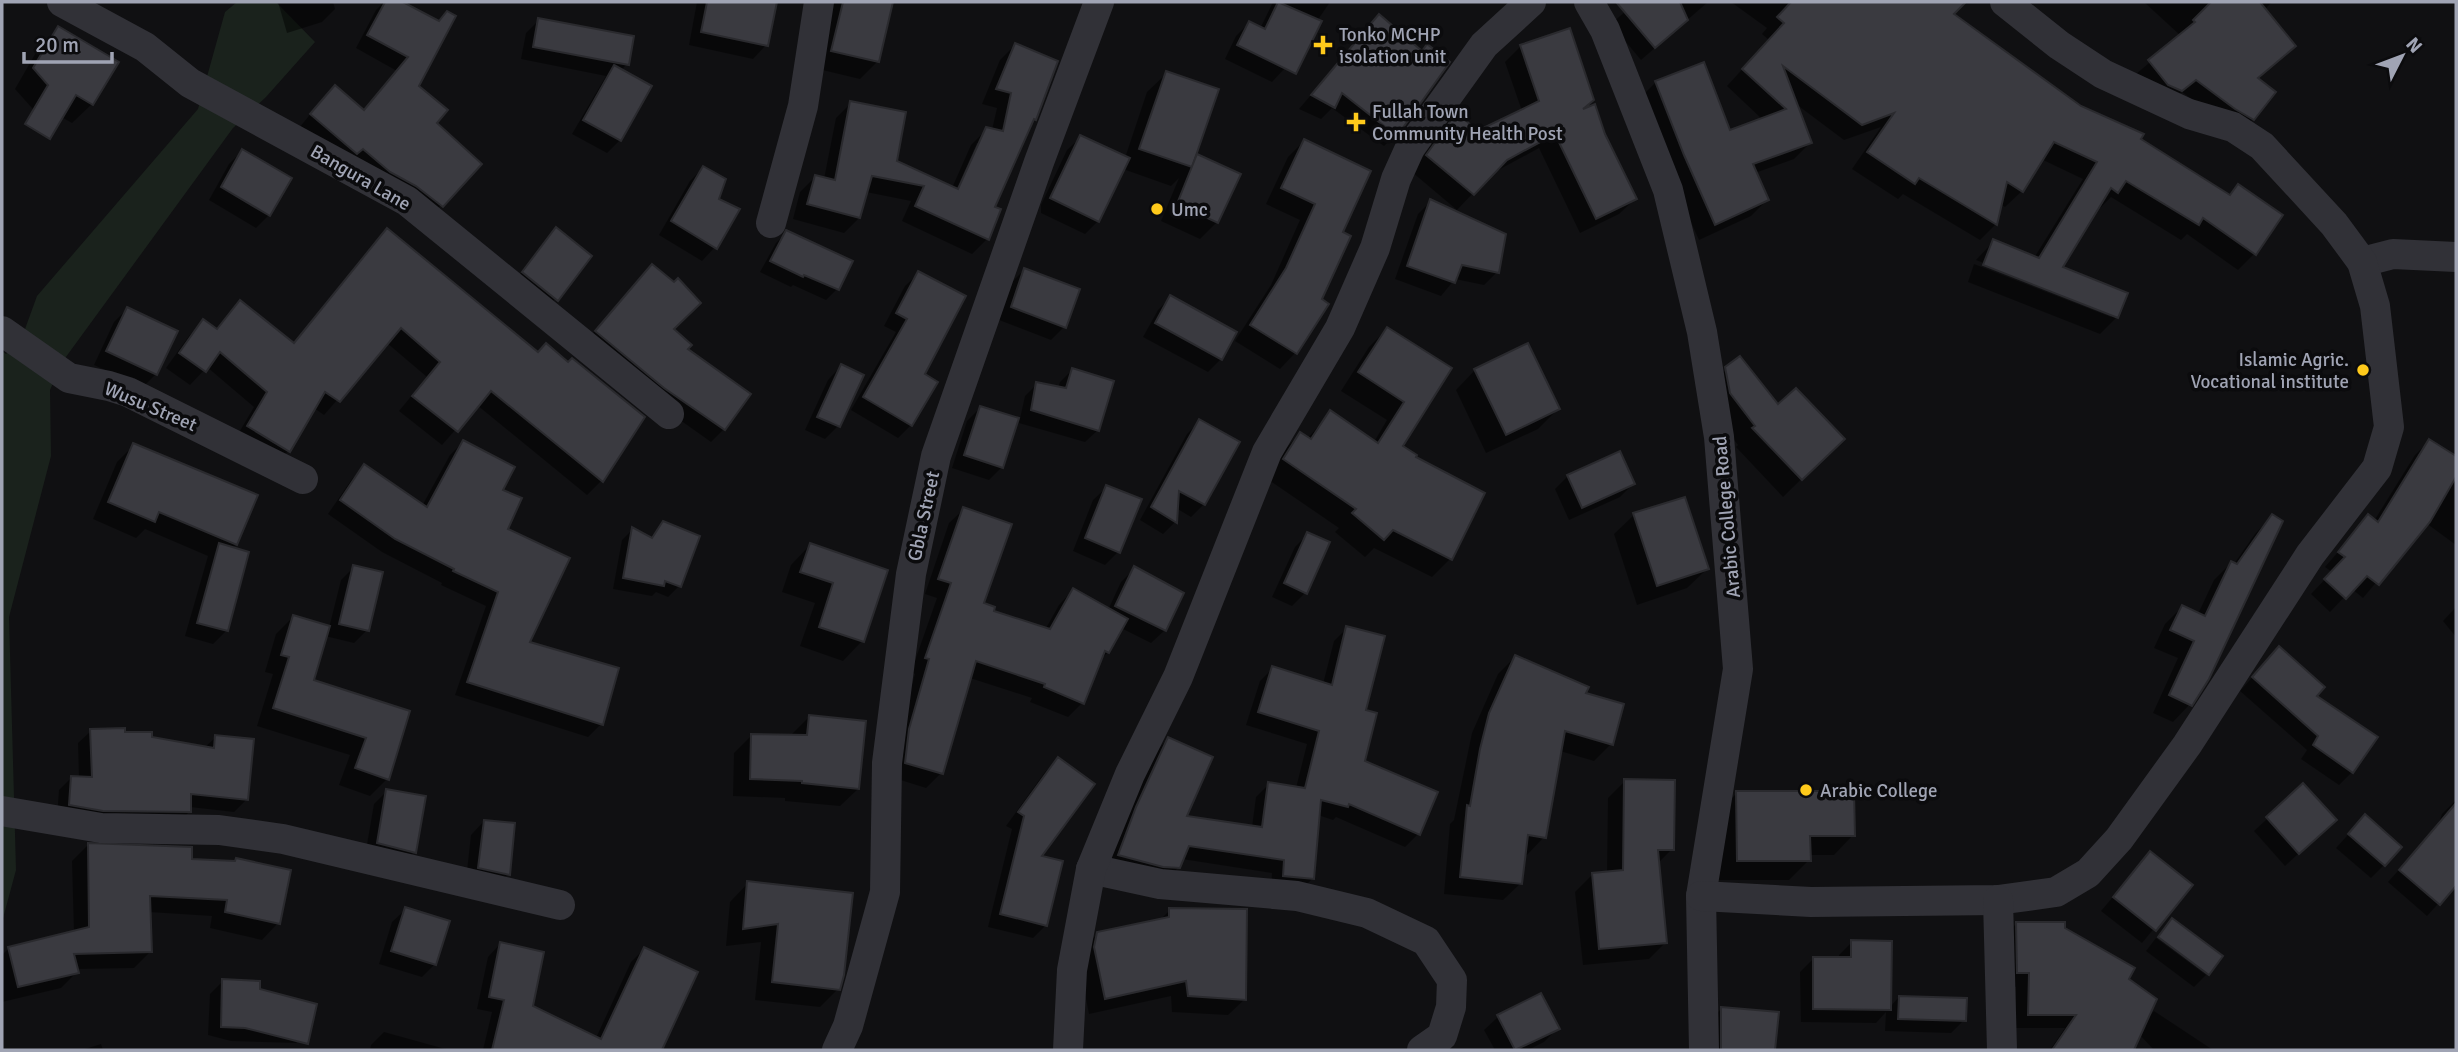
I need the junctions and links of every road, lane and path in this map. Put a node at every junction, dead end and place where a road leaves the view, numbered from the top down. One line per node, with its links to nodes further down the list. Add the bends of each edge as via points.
1 (62, 2): 11 (street, Bangura Lane, via 145,47 190,83 407,201)
2 (819, 2): 7 (street, via 803,106)
3 (1099, 2): 18 (street, Gbla Street, via 936,456 911,574 887,763 885,892 848,1026)
4 (1531, 2): 14 (street, via 1484,45 1410,148 1375,248 1340,328 1267,452 1178,677 1130,774)
5 (1589, 2): 15 (street, Arabic College Road, via 1605,30 1668,190 1702,332 1719,437 1738,669)
6 (2005, 2): 9 (street, via 2103,74 2189,114 2233,127 2262,146 2334,224)
7 (771, 223)
8 (2456, 257): 9 (street, via 2393,254)
9 (2362, 262): 16 (street, via 2375,306 2389,427 2377,468 2310,555 2188,745 2119,839 2088,873 2056,892)
10 (2, 331): 12 (street, Wusu Street, via 69,378 128,392)
11 (668, 414)
12 (303, 479)
13 (2, 811): 17 (street, via 101,828 219,830 283,839)
14 (1091, 869): 19 (street, via 1072,970); 20 (street, via 1160,884 1297,896 1367,914 1426,941 1452,980 1451,1007 1442,1036)
15 (1701, 896): 16 (street, via 1811,902); 21 (street, Arabic College Road)
16 (1998, 900): 22 (street)
17 (561, 905)
18 (837, 1050)
19 (1068, 1050)
20 (1422, 1050)
21 (1704, 1050)
22 (2002, 1050)

